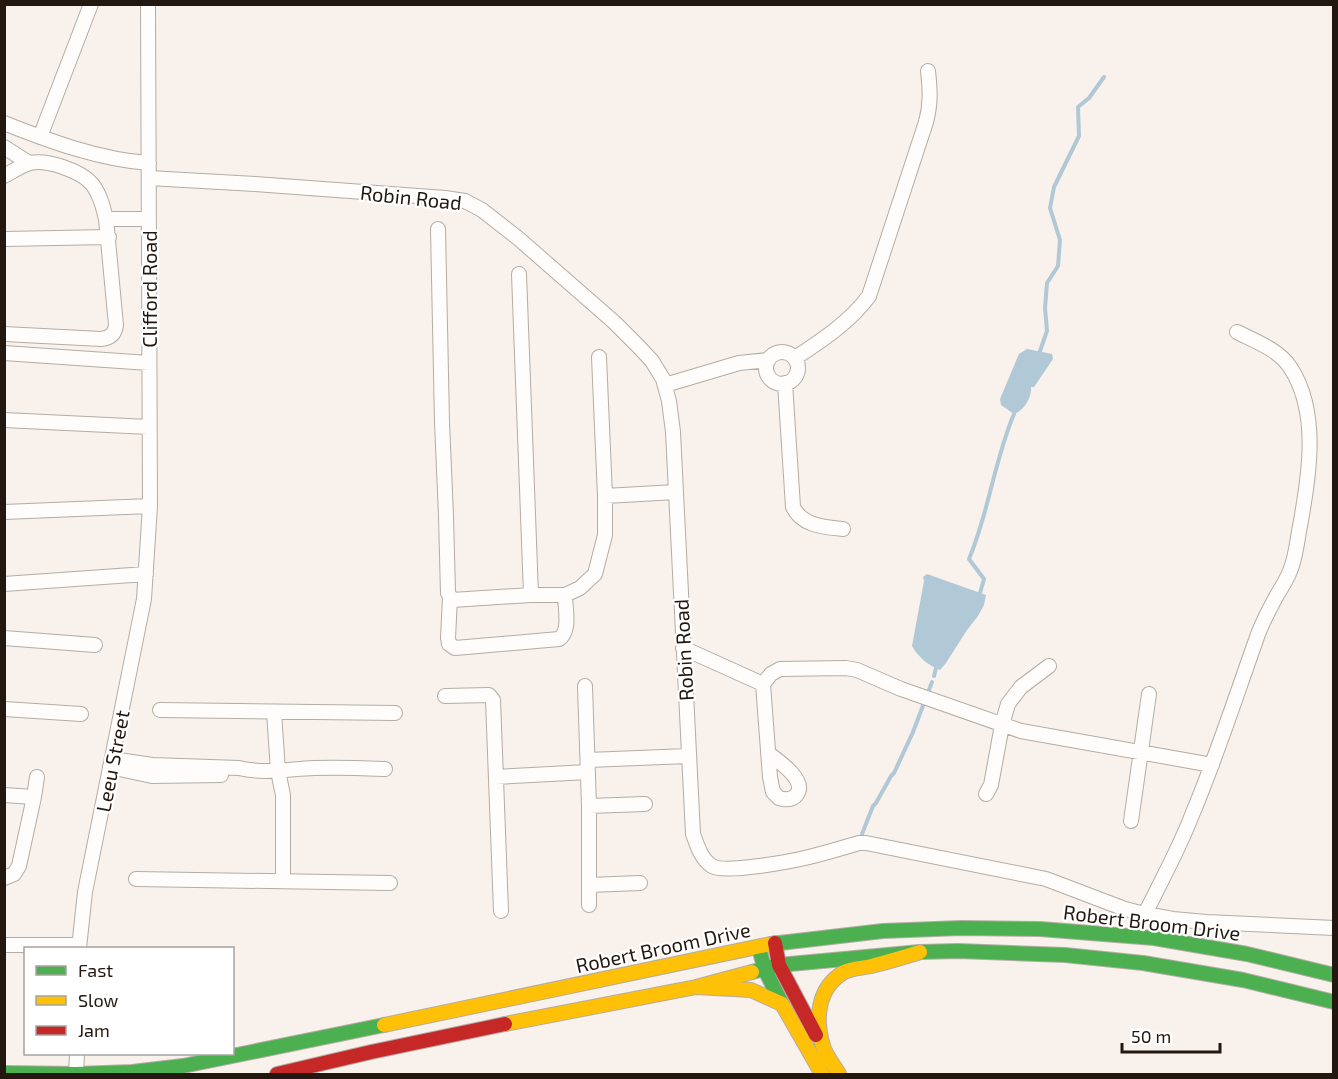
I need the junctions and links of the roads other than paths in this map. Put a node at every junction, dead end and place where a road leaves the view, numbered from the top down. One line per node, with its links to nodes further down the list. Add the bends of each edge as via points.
1 (91, 4): 5 (street)
2 (148, 4): 8 (street, Clifford Road)
3 (928, 71): 21 (street, via 930,107 869,296 850,317)
4 (4, 123): 5 (street)
5 (40, 137): 8 (street, via 115,158)
6 (4, 147): 7 (street)
7 (29, 163): 9 (street); 11 (street, via 51,163 87,179 97,192)
8 (149, 163): 10 (street, Clifford Road)
9 (4, 176)
10 (148, 178): 12 (street, Clifford Road); 25 (street, Robin Road, via 465,201 519,238 614,322 652,361)
11 (106, 219): 12 (street); 14 (street)
12 (148, 219): 23 (street, Clifford Road)
13 (438, 229): 37 (street)
14 (109, 237): 15 (street); 18 (street, via 116,325 110,337)
15 (4, 239)
16 (519, 274): 35 (street)
17 (1237, 332): 56 (street, via 1282,357 1294,373 1307,412 1310,445 1307,492 1294,560 1264,619)
18 (4, 334)
19 (4, 353): 23 (street)
20 (599, 357): 29 (street)
21 (795, 358): 22 (street, via 779,352); 24 (street, via 796,374)
22 (768, 360): 24 (street, via 769,377); 25 (street, via 739,363)
23 (149, 363): 27 (street, Clifford Road)
24 (785, 383): 32 (street, via 793,507 800,517 814,525)
25 (665, 386): 28 (street, Robin Road, via 673,432)
26 (4, 420): 27 (street)
27 (149, 427): 30 (street, Clifford Road)
28 (676, 492): 29 (street); 40 (street, Robin Road)
29 (605, 496): 36 (street, via 605,535 595,574)
30 (150, 506): 31 (street); 33 (street, Clifford Road)
31 (4, 512)
32 (843, 529)
33 (146, 574): 34 (street); 55 (street, Leeu Street)
34 (4, 584)
35 (531, 595): 36 (street); 37 (street)
36 (565, 595): 37 (street, via 566,629 559,639 455,648 448,638)
37 (450, 598)
38 (4, 638): 39 (street)
39 (95, 645)
40 (683, 648): 42 (street); 54 (street, Robin Road)
41 (1049, 666): 51 (street, via 1021,687 1008,704)
42 (763, 684): 51 (street, via 780,669 840,667); 53 (street)
43 (585, 686): 57 (street)
44 (1149, 694): 52 (street)
45 (445, 696): 61 (street, via 492,697)
46 (4, 709): 50 (street)
47 (160, 710): 48 (street)
48 (274, 712): 49 (street); 59 (street)
49 (395, 713)
50 (81, 714)
51 (1002, 725): 52 (street); 62 (street)
52 (1140, 752): 56 (street); 67 (street)
53 (768, 753)
54 (688, 756): 57 (street); 76 (street, Robin Road, via 693,834 701,854 712,866 759,866 866,843 1046,879)
55 (111, 763): 59 (street, via 152,776); 80 (street, Leeu Street)
56 (1212, 765): 76 (street)
57 (588, 766): 61 (street); 66 (street)
58 (385, 769): 59 (street)
59 (278, 771): 70 (street, via 283,795)
60 (37, 777): 64 (street)
61 (496, 777): 75 (street)
62 (986, 794)
63 (4, 795): 64 (street)
64 (34, 797): 68 (street, via 19,866)
65 (645, 804): 66 (street)
66 (589, 807): 73 (street)
67 (1131, 821)
68 (4, 878)
69 (136, 879): 70 (street)
70 (283, 881): 71 (street)
71 (390, 883)
72 (640, 883): 73 (street)
73 (589, 885): 74 (street)
74 (589, 905)
75 (501, 911)
76 (1145, 914): 77 (street, Robin Road, via 1206,922)
77 (1334, 928)
78 (775, 943): 81 (street, Robert Broom Drive); 83 (street); 85 (street, Robert Broom Drive, via 883,931 1040,929 1154,938 1247,954)
79 (4, 945): 80 (street)
80 (79, 947)
81 (759, 947): 84 (street); 92 (street, Robert Broom Drive, via 183,1066)
82 (920, 952): 83 (street); 87 (street, via 1006,951 1143,963); 89 (street, via 840,974 825,991 818,1010)
83 (779, 965): 84 (street); 89 (street)
84 (764, 968): 86 (street); 88 (street)
85 (1334, 975)
86 (696, 987): 88 (street, via 751,990); 93 (street)
87 (1334, 1002)
88 (782, 1004): 94 (street)
89 (823, 1048): 95 (street)
90 (77, 1055): 92 (street)
91 (4, 1073): 92 (street, Robert Broom Drive)
92 (76, 1074)
93 (277, 1074)
94 (822, 1074)
95 (838, 1074)

